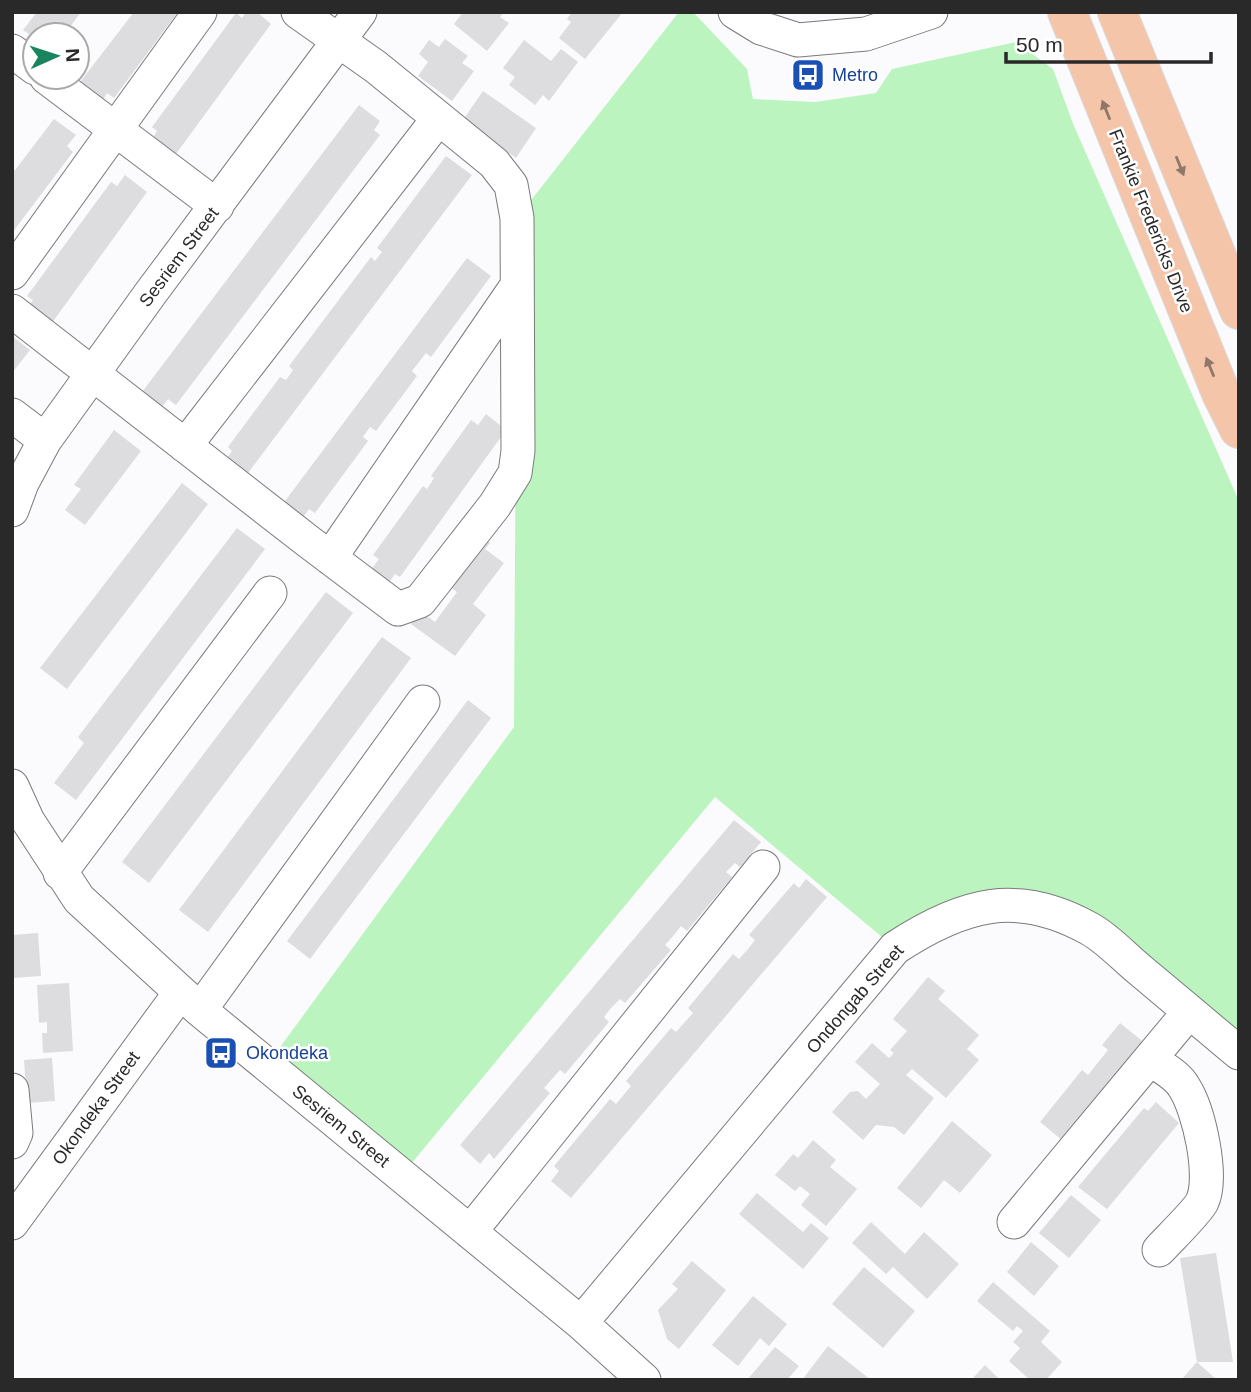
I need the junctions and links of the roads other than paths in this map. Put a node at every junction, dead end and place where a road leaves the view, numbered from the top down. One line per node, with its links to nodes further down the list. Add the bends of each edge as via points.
1 (200, 12): 11 (street)
2 (298, 12): 8 (street)
3 (360, 12): 8 (street, Sesriem Street)
4 (735, 12): 5 (street, via 798,40 866,34)
5 (931, 12)
6 (1067, 12): 19 (main road, Frankie Fredericks Drive, one-way to 6)
7 (1117, 12): 15 (main road, one-way to 15)
8 (338, 41): 10 (street); 12 (street, Sesriem Street)
9 (65, 91): 11 (street)
10 (438, 119): 14 (street, via 494,163 511,185 517,218); 21 (street)
11 (116, 130): 12 (street); 13 (street)
12 (217, 206): 17 (street, Sesriem Street)
13 (12, 273)
14 (516, 287): 23 (street); 23 (street, via 518,451 515,473 495,505 419,601 398,609)
15 (1239, 310)
16 (12, 311): 17 (street)
17 (93, 375): 20 (street, Sesriem Street); 21 (street)
18 (12, 415): 20 (street)
19 (1239, 429)
20 (45, 440): 22 (street, Sesriem Street)
21 (185, 446): 23 (street)
22 (16, 491)
23 (330, 558)
24 (270, 593): 28 (street)
25 (423, 702): 29 (street, Okondeka Street)
26 (12, 786): 28 (street, Sesriem Street)
27 (763, 867): 37 (street)
28 (60, 873): 29 (street, Sesriem Street, via 79,900)
29 (190, 1002): 35 (street, Okondeka Street); 37 (street, Sesriem Street)
30 (1189, 1012): 31 (street, Ondongab Street); 32 (street); 39 (street, Ondongab Street, via 1092,930 1048,909 1011,904 966,911 922,930 895,947)
31 (1239, 1053)
32 (1152, 1059): 36 (street); 38 (street, via 1183,1084 1198,1115 1206,1176 1203,1201)
33 (12, 1090): 34 (street, via 16,1133)
34 (12, 1142)
35 (13, 1221)
36 (1014, 1222)
37 (470, 1233): 39 (street, Sesriem Street)
38 (1159, 1250)
39 (581, 1323): 40 (street, Sesriem Street)
40 (644, 1380)

